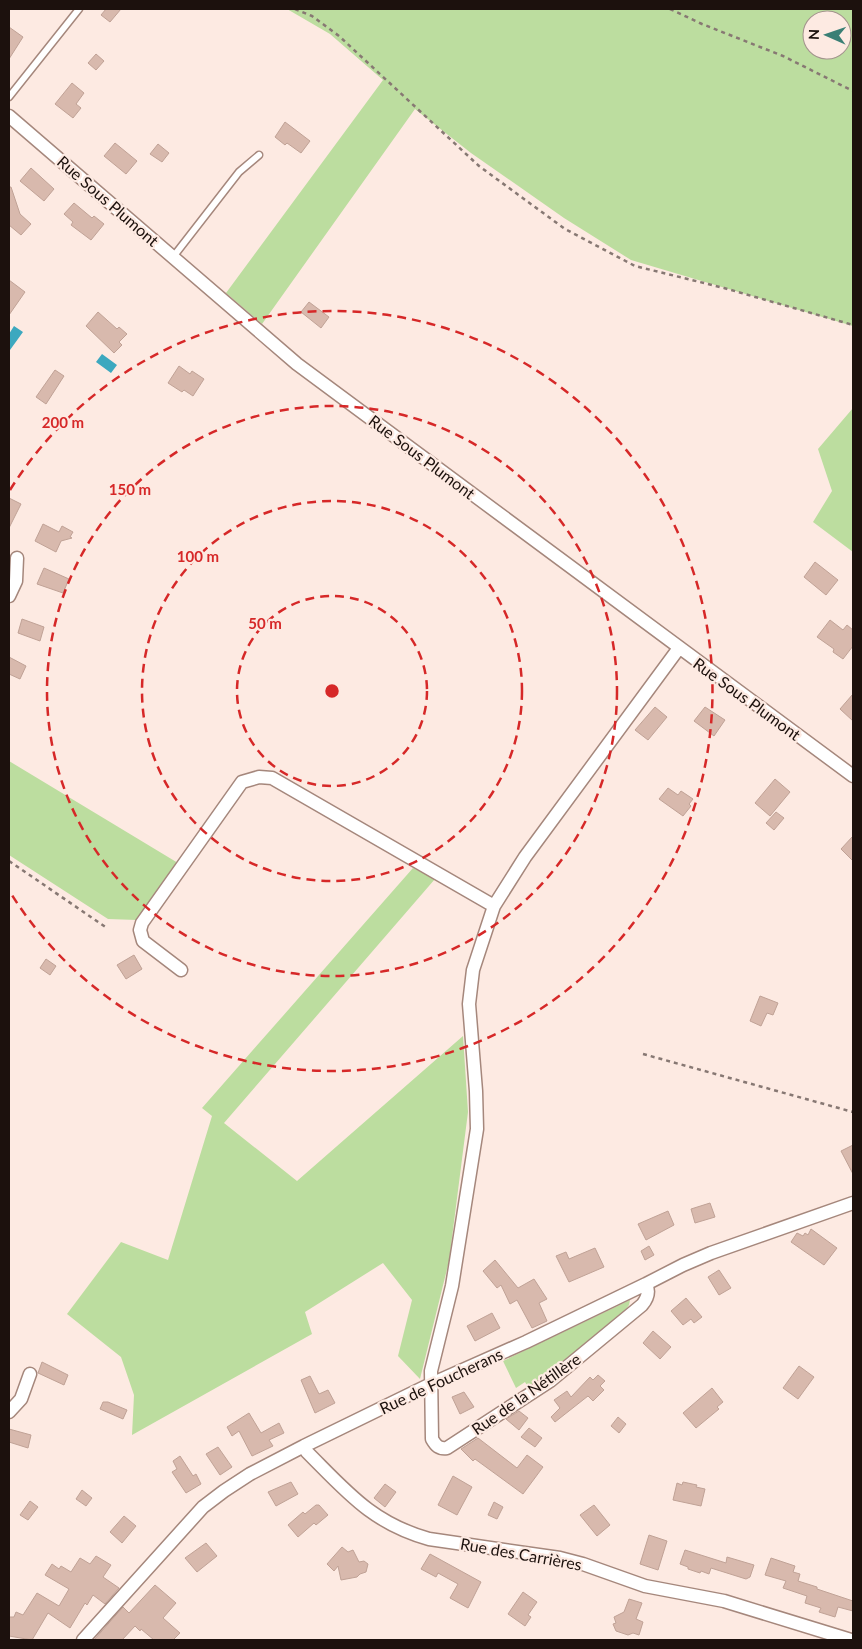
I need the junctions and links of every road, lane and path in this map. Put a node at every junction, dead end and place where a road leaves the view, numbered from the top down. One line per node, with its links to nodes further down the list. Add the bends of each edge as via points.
1 (79, 9): 5 (lane)
2 (295, 9): 9 (path, via 312,16 340,36 479,166 565,229 635,266)
3 (670, 9): 4 (path, via 783,56)
4 (853, 91)
5 (9, 97)
6 (9, 116): 8 (street, Rue Sous Plumont)
7 (259, 155): 8 (lane, via 239,172)
8 (173, 257): 12 (street, Rue Sous Plumont, via 297,364)
9 (853, 325)
10 (17, 558): 11 (street, via 16,581)
11 (9, 596)
12 (679, 648): 13 (street, Rue Sous Plumont); 15 (street, Rue de la Nétillère, via 553,817)
13 (853, 776)
14 (9, 861): 16 (path)
15 (494, 906): 17 (street, via 272,778 258,776 242,782 142,924 143,941); 23 (street, Rue de la Nétillère, via 473,970 469,1004 477,1128 452,1286 431,1370)
16 (107, 928)
17 (181, 970)
18 (643, 1054): 19 (path)
19 (853, 1112)
20 (853, 1203): 21 (street, Rue de Foucherans, via 711,1252)
21 (646, 1284): 23 (street, Rue de Foucherans); 23 (street, Rue de la Nétillère, via 648,1291 642,1306 573,1364 447,1448 438,1447 432,1439)
22 (30, 1374): 24 (street, via 21,1399)
23 (431, 1384): 25 (street, Rue de Foucherans)
24 (9, 1412)
25 (304, 1446): 26 (street, Rue de Foucherans, via 250,1474 203,1508); 27 (street, Rue des Carrières, via 368,1511 417,1536 560,1558 645,1586 724,1601)
26 (83, 1640)
27 (851, 1640)

